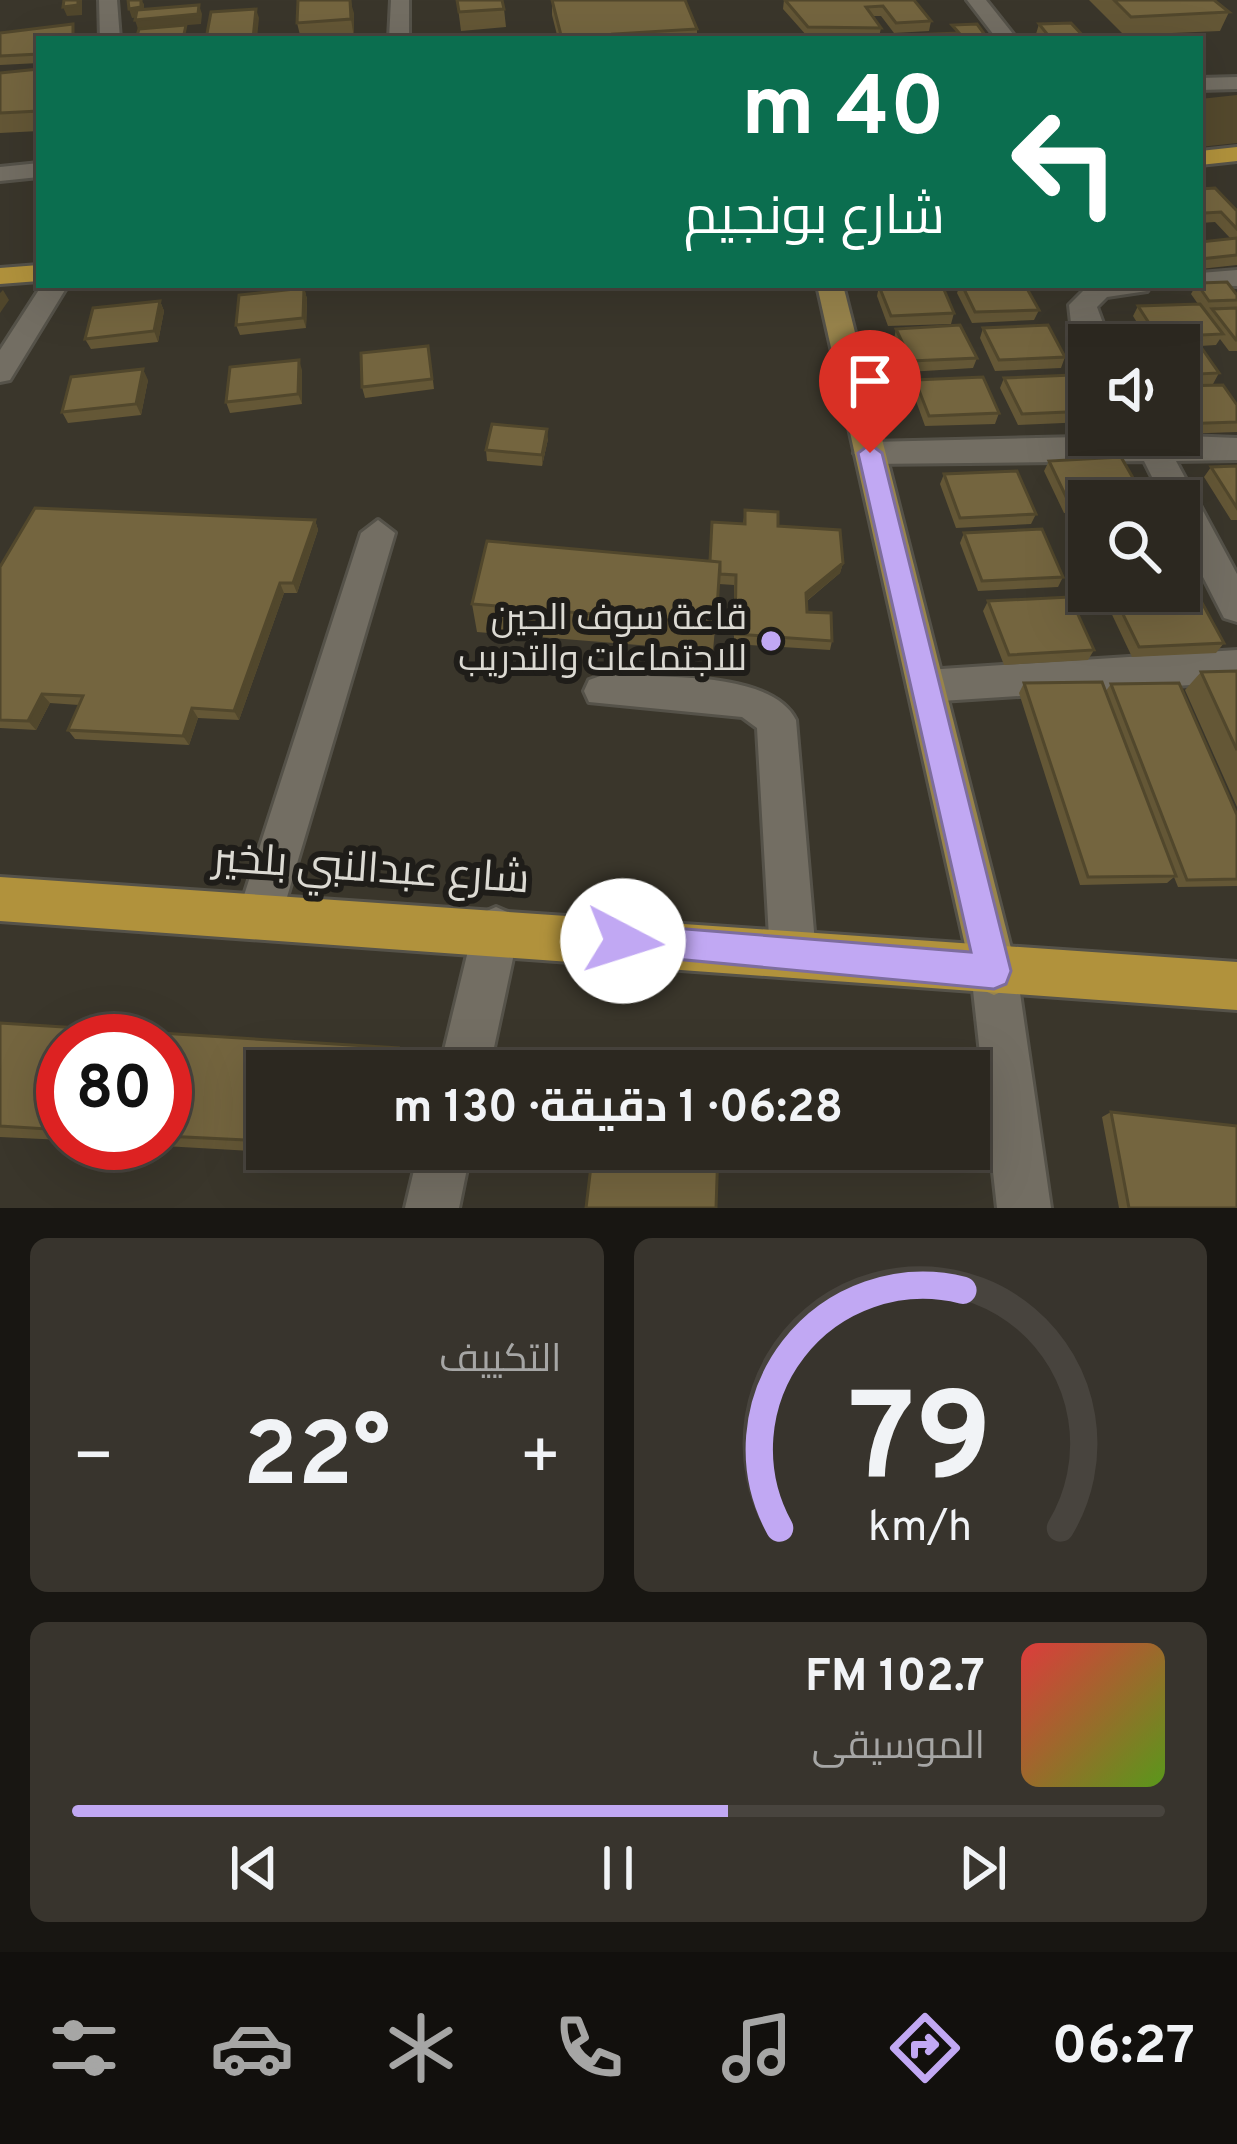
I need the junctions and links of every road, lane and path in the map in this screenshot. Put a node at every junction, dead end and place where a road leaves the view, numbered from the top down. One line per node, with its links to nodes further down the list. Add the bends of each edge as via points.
1 (109, 0): 4 (street)
2 (400, 0): 5 (street)
3 (976, 0): 6 (street)
4 (110, 36)
5 (399, 36)
6 (1005, 36)
7 (1237, 83): 8 (street)
8 (1203, 84)
9 (1237, 154): 10 (highway)
10 (1203, 158)
11 (36, 170): 12 (street)
12 (0, 174)
13 (36, 273): 14 (highway)
14 (0, 276)
15 (1237, 278): 16 (street)
16 (1203, 281)
17 (53, 288): 21 (street)
18 (831, 288): 25 (main road)
19 (1115, 288): 20 (street, via 1084,305)
20 (1086, 324)
21 (0, 374)
22 (1068, 446): 25 (street)
23 (1200, 446): 24 (street)
24 (1237, 449)
25 (870, 453): 30 (main road)
26 (1158, 456): 28 (street)
27 (378, 532): 33 (street)
28 (1237, 608)
29 (1237, 665): 30 (street)
30 (926, 686): 36 (main road)
31 (604, 691): 35 (street, via 750,701 776,719)
32 (0, 899): 33 (highway, شارع عبدالنبي بلخير)
33 (260, 914): 34 (highway, شارع عبدالنبي بلخير)
34 (496, 931): 35 (highway, شارع عبدالنبي بلخير); 38 (street)
35 (793, 955): 36 (highway, شارع عبدالنبي بلخير)
36 (994, 971): 37 (highway, شارع عبدالنبي بلخير); 41 (street)
37 (1237, 986)
38 (469, 1050)
39 (441, 1170): 40 (street)
40 (432, 1208)
41 (1024, 1208)

